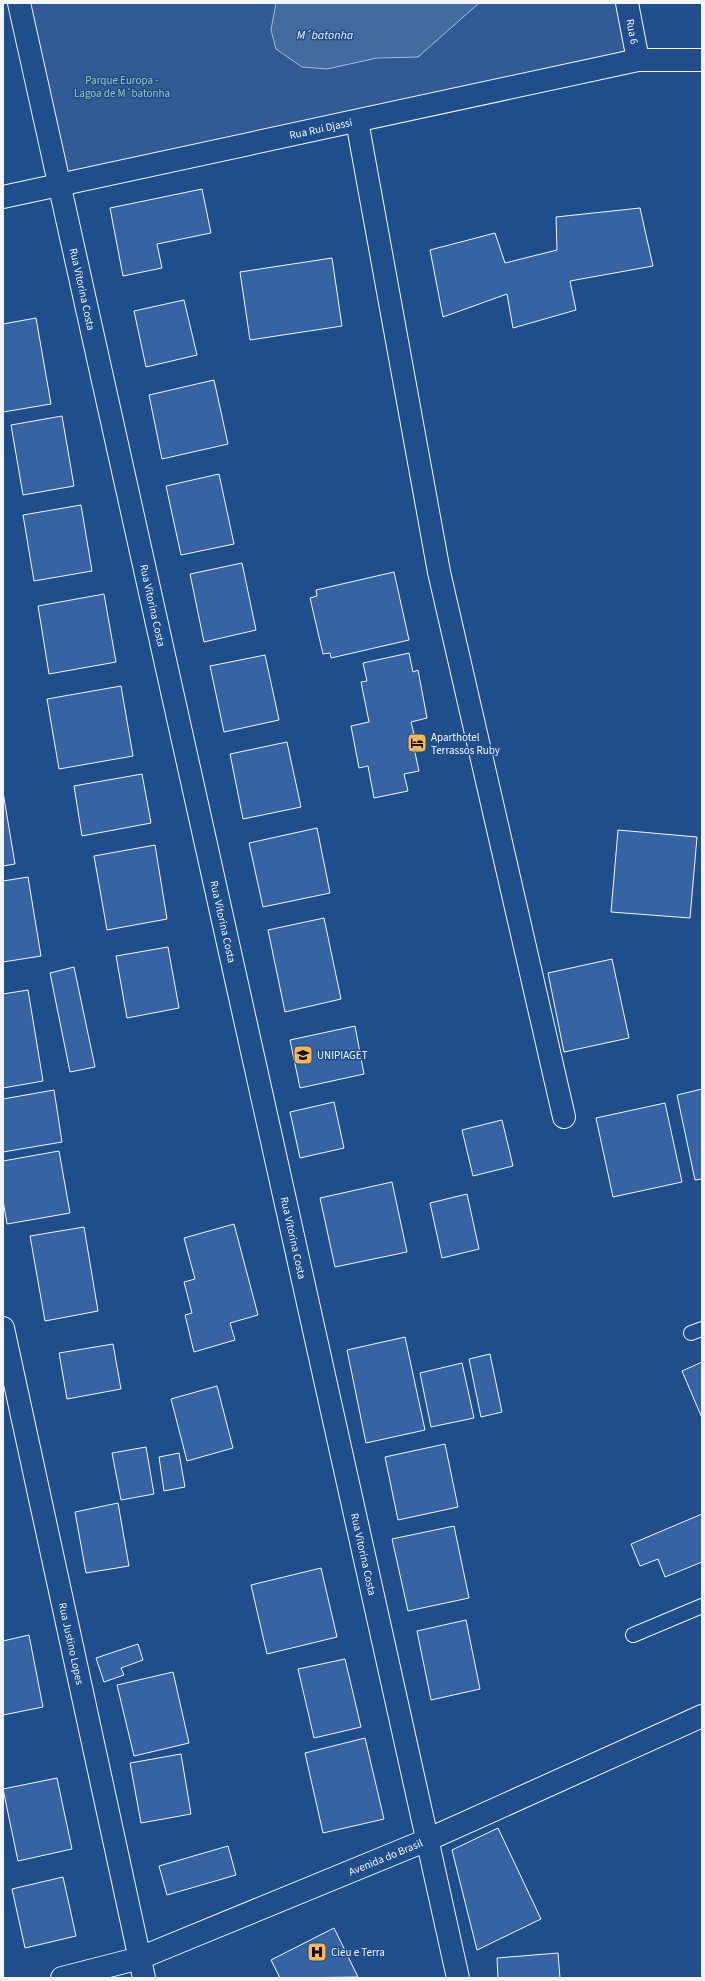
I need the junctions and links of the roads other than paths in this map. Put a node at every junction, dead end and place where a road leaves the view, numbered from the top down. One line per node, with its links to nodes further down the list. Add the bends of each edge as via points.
1 (19, 3): 6 (street, Rua Vitorina Costa)
2 (626, 3): 3 (street, Rua 6)
3 (638, 60): 4 (street, Rua Rui Djassi); 5 (street, Rua Rui Djassi)
4 (702, 60)
5 (357, 121): 6 (street, Rua Rui Djassi); 8 (street, via 439,572)
6 (59, 186): 7 (street, Rua Rui Djassi); 13 (street, Rua Vitorina Costa)
7 (3, 197)
8 (564, 1117)
9 (3, 1328): 14 (street, Rua Justino Lopes)
10 (702, 1606): 11 (lane)
11 (633, 1635)
12 (702, 1716): 13 (street, Avenida do Brasil)
13 (427, 1840): 14 (street, Avenida do Brasil); 16 (street, Rua Vitorina Costa)
14 (142, 1968): 15 (street, Avenida do Brasil)
15 (62, 1978)
16 (458, 1978)

